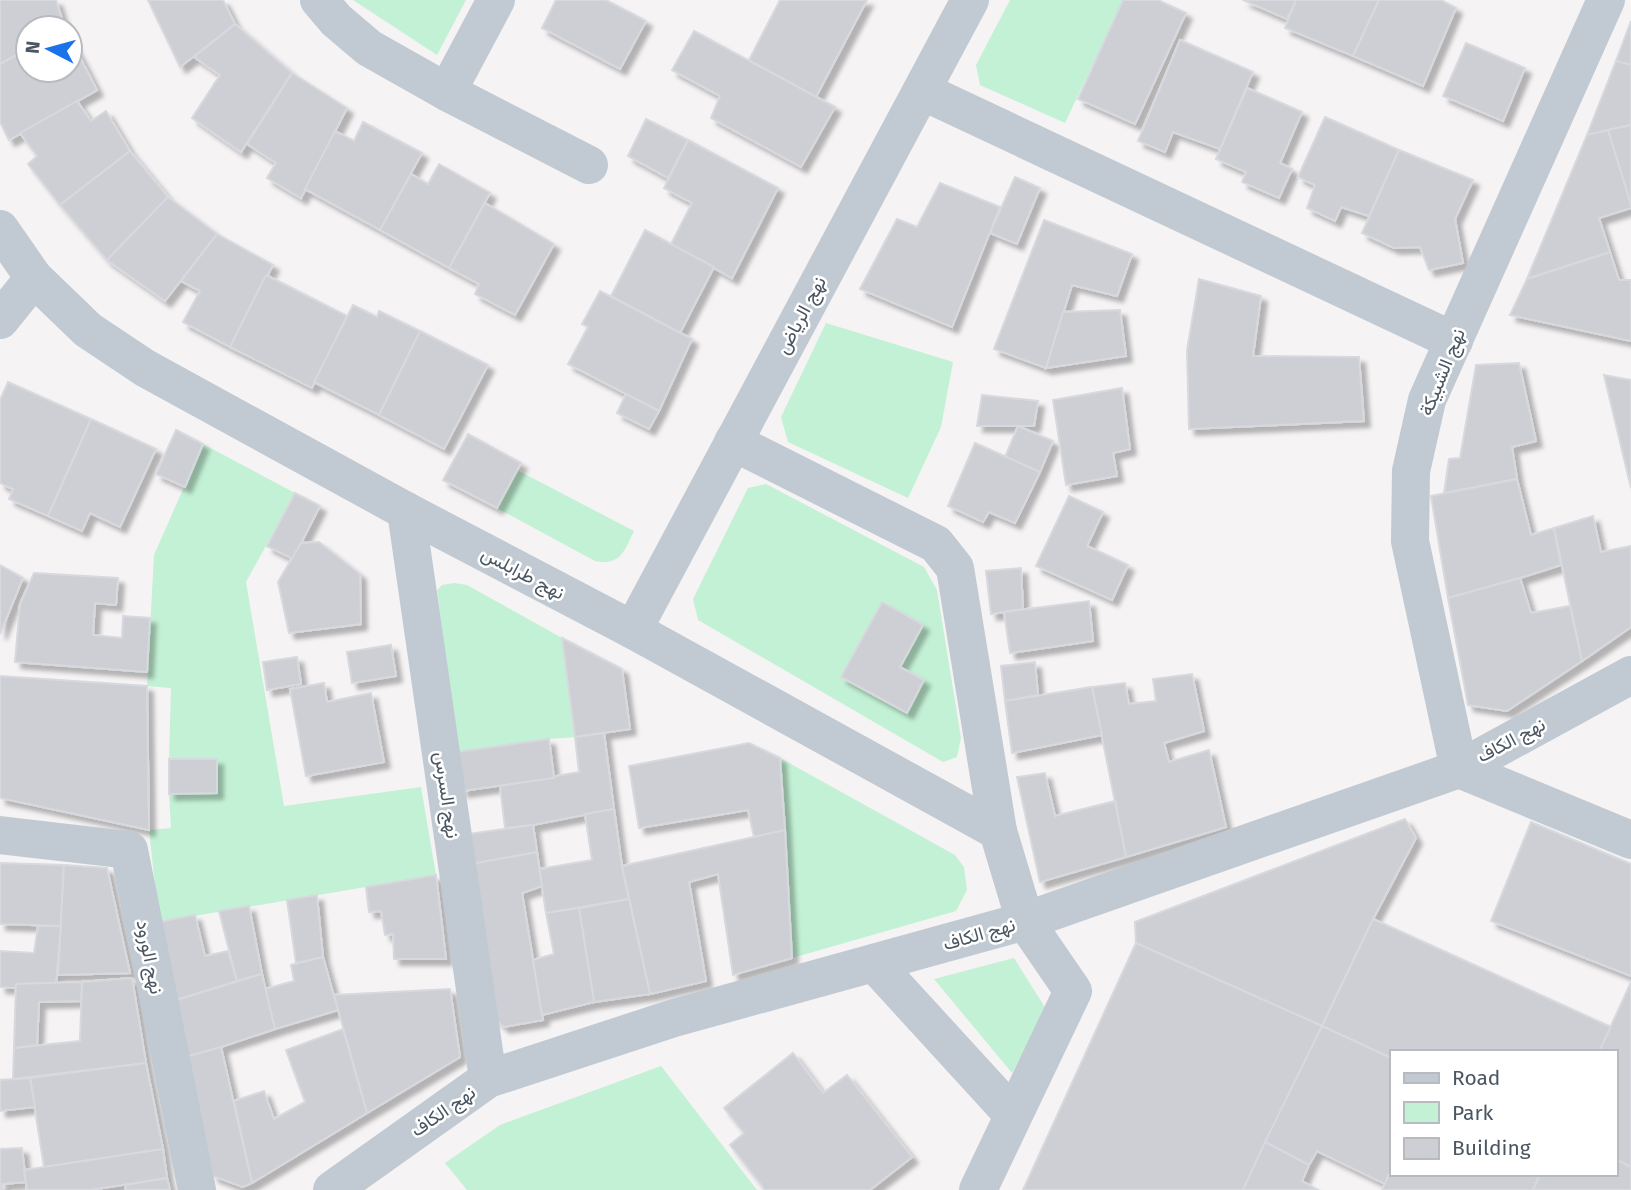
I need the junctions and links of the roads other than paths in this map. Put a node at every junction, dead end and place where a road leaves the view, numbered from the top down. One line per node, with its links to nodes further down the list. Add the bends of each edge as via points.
1 (318, 0): 6 (street, via 369,48)
2 (496, 0): 6 (street)
3 (970, 0): 5 (street, نهج الرياض)
4 (1606, 0): 11 (street, نهج الشبيكة)
5 (922, 91): 11 (street); 12 (street, نهج الرياض)
6 (447, 92): 7 (street)
7 (589, 165)
8 (0, 229): 9 (street, نهج طرابلس)
9 (34, 278): 10 (street); 13 (street, نهج طرابلس, via 88,330 145,368)
10 (0, 320)
11 (1454, 341): 16 (street, نهج الشبيكة, via 1427,400 1413,459 1410,541)
12 (733, 442): 14 (street, نهج الرياض); 17 (street, via 936,544 955,568)
13 (407, 511): 14 (street, نهج طرابلس); 22 (street, نهج السرس)
14 (633, 630): 17 (street, نهج طرابلس)
15 (1631, 675): 16 (street, نهج الكاف)
16 (1459, 769): 19 (street); 20 (street, نهج الكاف)
17 (998, 831): 20 (street)
18 (0, 835): 24 (street, نهج الورود, via 129,850)
19 (1631, 839)
20 (1025, 921): 21 (street, نهج الكاف); 23 (street, via 1073,991)
21 (874, 963): 22 (street, نهج الكاف, via 674,1018); 23 (street)
22 (488, 1079): 25 (street, نهج الكاف)
23 (1013, 1115): 26 (street)
24 (197, 1190)
25 (332, 1190)
26 (978, 1190)

